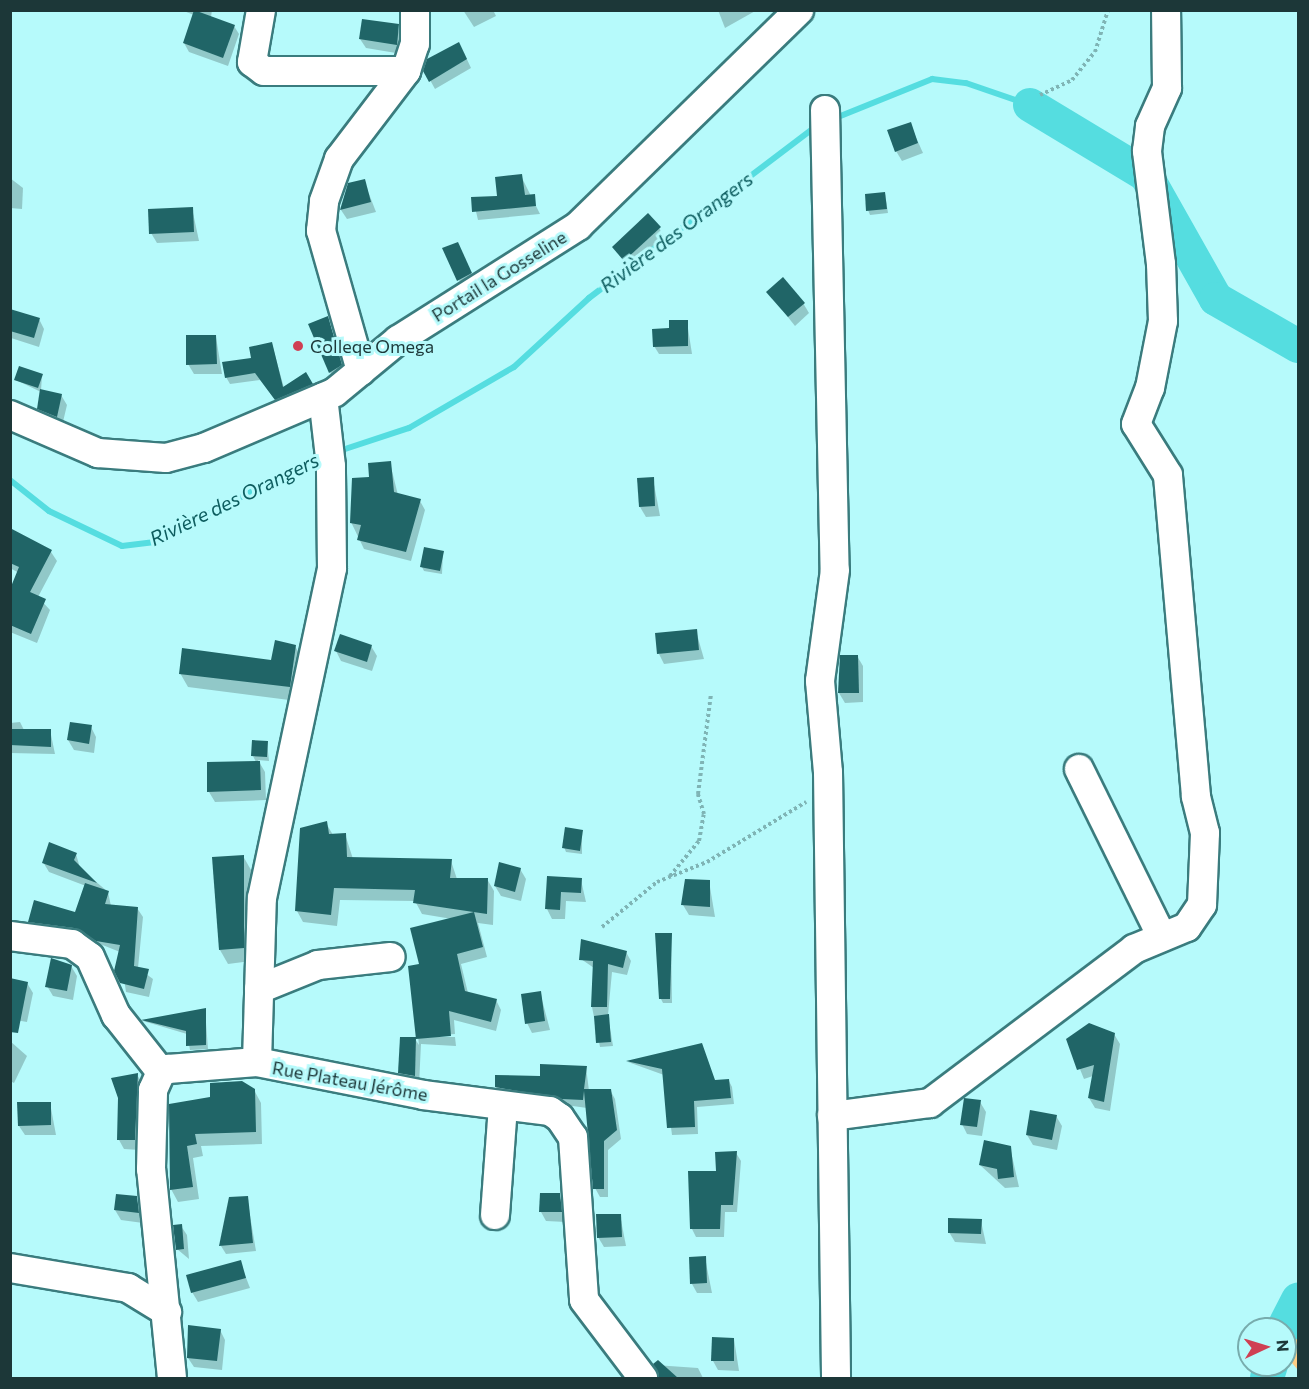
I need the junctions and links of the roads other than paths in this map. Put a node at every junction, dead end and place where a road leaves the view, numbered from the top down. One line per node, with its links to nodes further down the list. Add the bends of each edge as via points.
1 (261, 10): 5 (street, via 252,62 264,71)
2 (415, 10): 5 (street, via 415,44)
3 (799, 10): 7 (street, Portail la Gosseline, via 578,226 398,340)
4 (1166, 10): 12 (street, via 1167,88 1147,144 1162,321 1150,388 1136,424 1168,475 1196,796 1207,861 1196,917)
5 (406, 71): 7 (street, via 339,159 324,201 321,231)
6 (825, 110): 18 (street, via 835,570 820,681 828,772)
7 (361, 371): 8 (street, Portail la Gosseline)
8 (323, 398): 9 (street, Portail la Gosseline, via 166,458 98,453); 14 (street, via 331,466 332,568 262,898)
9 (10, 415)
10 (1079, 769): 12 (street)
11 (10, 936): 16 (street, via 72,944 90,957 116,1015)
12 (1162, 938): 18 (street, via 1134,949 930,1103)
13 (391, 957): 14 (street, via 318,965)
14 (259, 989): 15 (street)
15 (257, 1062): 16 (street, Rue Plateau Jérôme); 17 (street, Rue Plateau Jérôme)
16 (161, 1072): 21 (street, via 153,1090 151,1168)
17 (503, 1106): 19 (street); 23 (street, Rue Plateau Jérôme, via 550,1111 573,1137 584,1300)
18 (832, 1116): 24 (street)
19 (495, 1215)
20 (10, 1268): 21 (street, via 128,1288)
21 (167, 1312): 22 (street)
22 (172, 1378)
23 (643, 1378)
24 (836, 1378)

